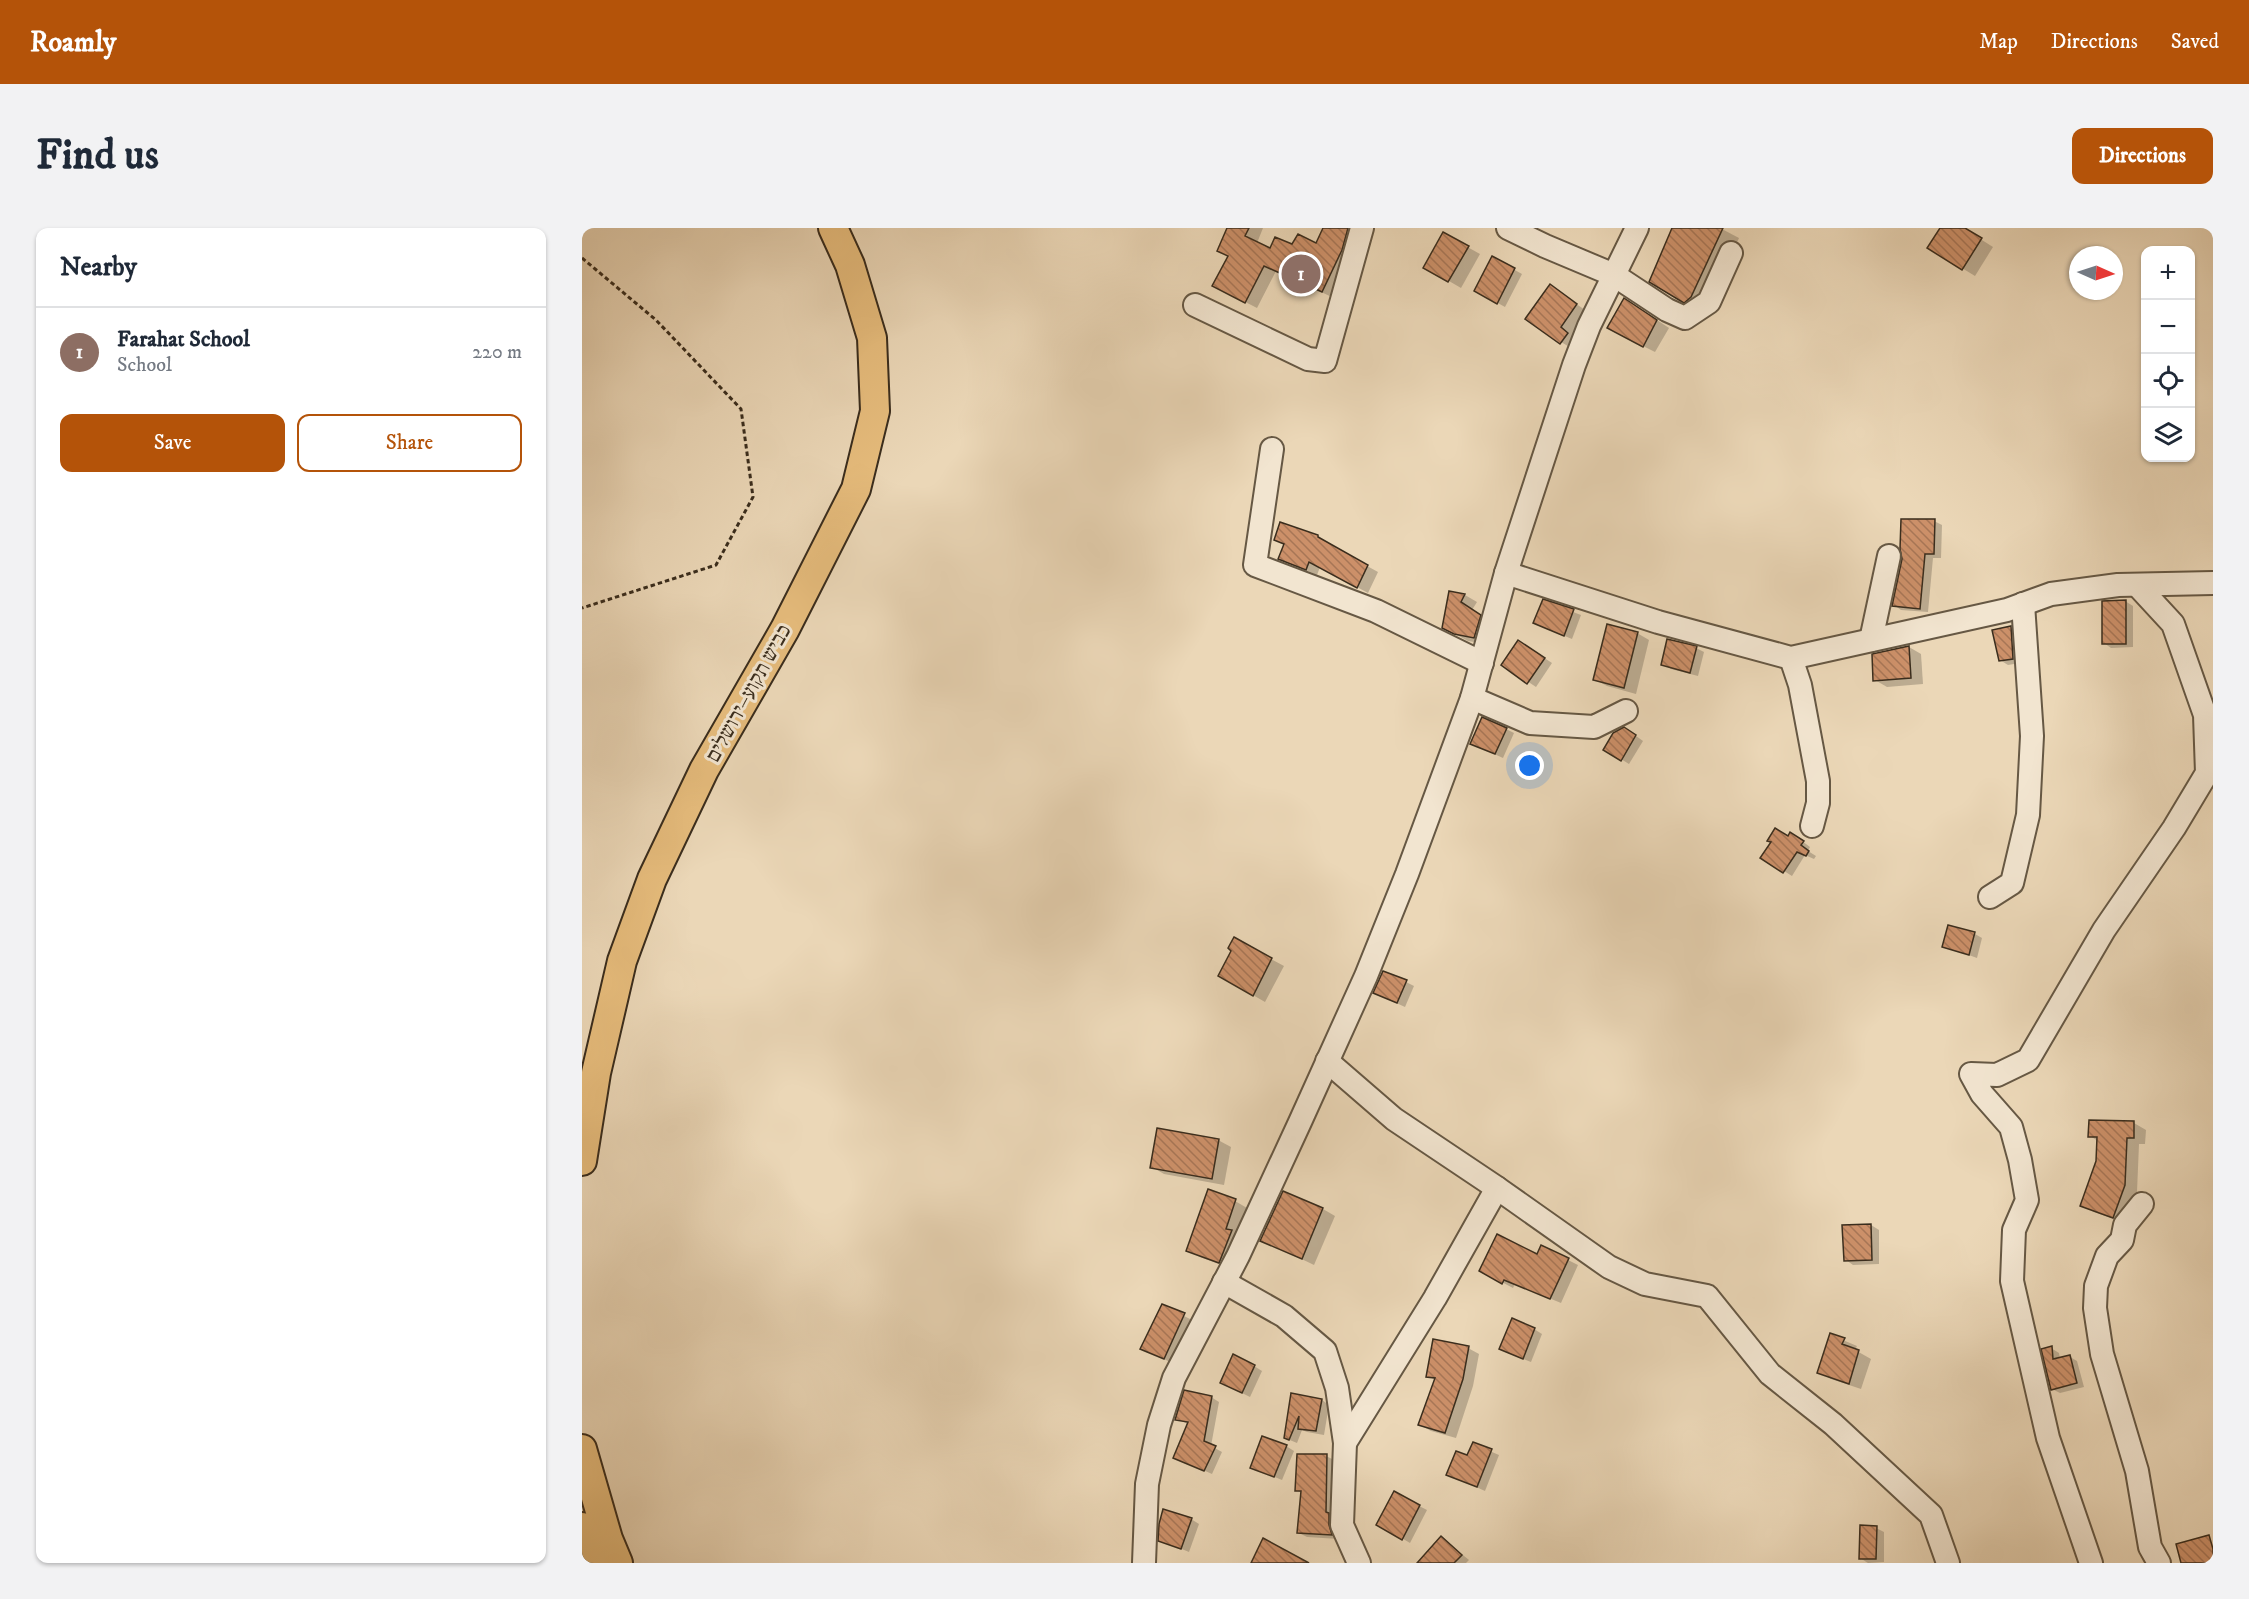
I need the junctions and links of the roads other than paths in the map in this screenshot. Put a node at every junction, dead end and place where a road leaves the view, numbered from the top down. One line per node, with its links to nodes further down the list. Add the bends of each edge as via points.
1 (833, 228): 22 (main road, כביש תקוע–ירושלים, via 850,265 872,338 875,411 856,489 785,629 704,770 652,879 622,961)
2 (1362, 228): 7 (street, via 1324,362 1308,359)
3 (1508, 228): 6 (street)
4 (1637, 228): 6 (street)
5 (1731, 253): 6 (street, via 1709,302 1685,318)
6 (1614, 275): 10 (street, via 1574,365)
7 (1195, 305)
8 (1272, 449): 16 (street, via 1255,565 1376,611)
9 (1889, 556): 14 (street)
10 (1506, 573): 15 (street, via 1658,622); 16 (street)
11 (2213, 583): 12 (street)
12 (2137, 585): 13 (street, via 2051,594); 35 (street, via 2173,624 2205,715 2207,773 2104,930 2028,1060 1997,1075 1971,1074 1982,1094 2011,1127 2020,1160 2027,1200 2014,1230 2012,1281 2048,1438)
13 (2023, 604): 14 (street); 20 (street, via 2032,736 2028,815 2012,883)
14 (1871, 640): 15 (street)
15 (1791, 658): 19 (street, via 1800,685 1818,781)
16 (1482, 663): 17 (street)
17 (1472, 698): 18 (street, via 1530,723 1594,727); 21 (street, via 1407,874)
18 (1626, 711)
19 (1812, 826)
20 (1990, 897)
21 (1327, 1061): 24 (street, via 1394,1119); 26 (street)
22 (589, 1082): 23 (main road, כביש תקוע–ירושלים)
23 (582, 1161)
24 (1497, 1188): 27 (street, via 1435,1298); 34 (street, via 1609,1267 1645,1284 1707,1296 1770,1374 1833,1424 1931,1515)
25 (2142, 1204): 36 (street, via 2125,1225 2122,1240 2107,1256 2096,1286 2095,1308 2102,1354 2138,1471 2150,1547)
26 (1224, 1282): 27 (street, via 1284,1316 1325,1351 1337,1388); 32 (street, via 1173,1378 1159,1425 1147,1484)
27 (1345, 1443): 33 (street, via 1342,1525)
28 (582, 1449): 31 (main road)
29 (582, 1527): 30 (main road)
30 (599, 1563)
31 (618, 1563)
32 (1144, 1563)
33 (1359, 1563)
34 (1948, 1563)
35 (2091, 1563)
36 (2159, 1563)

